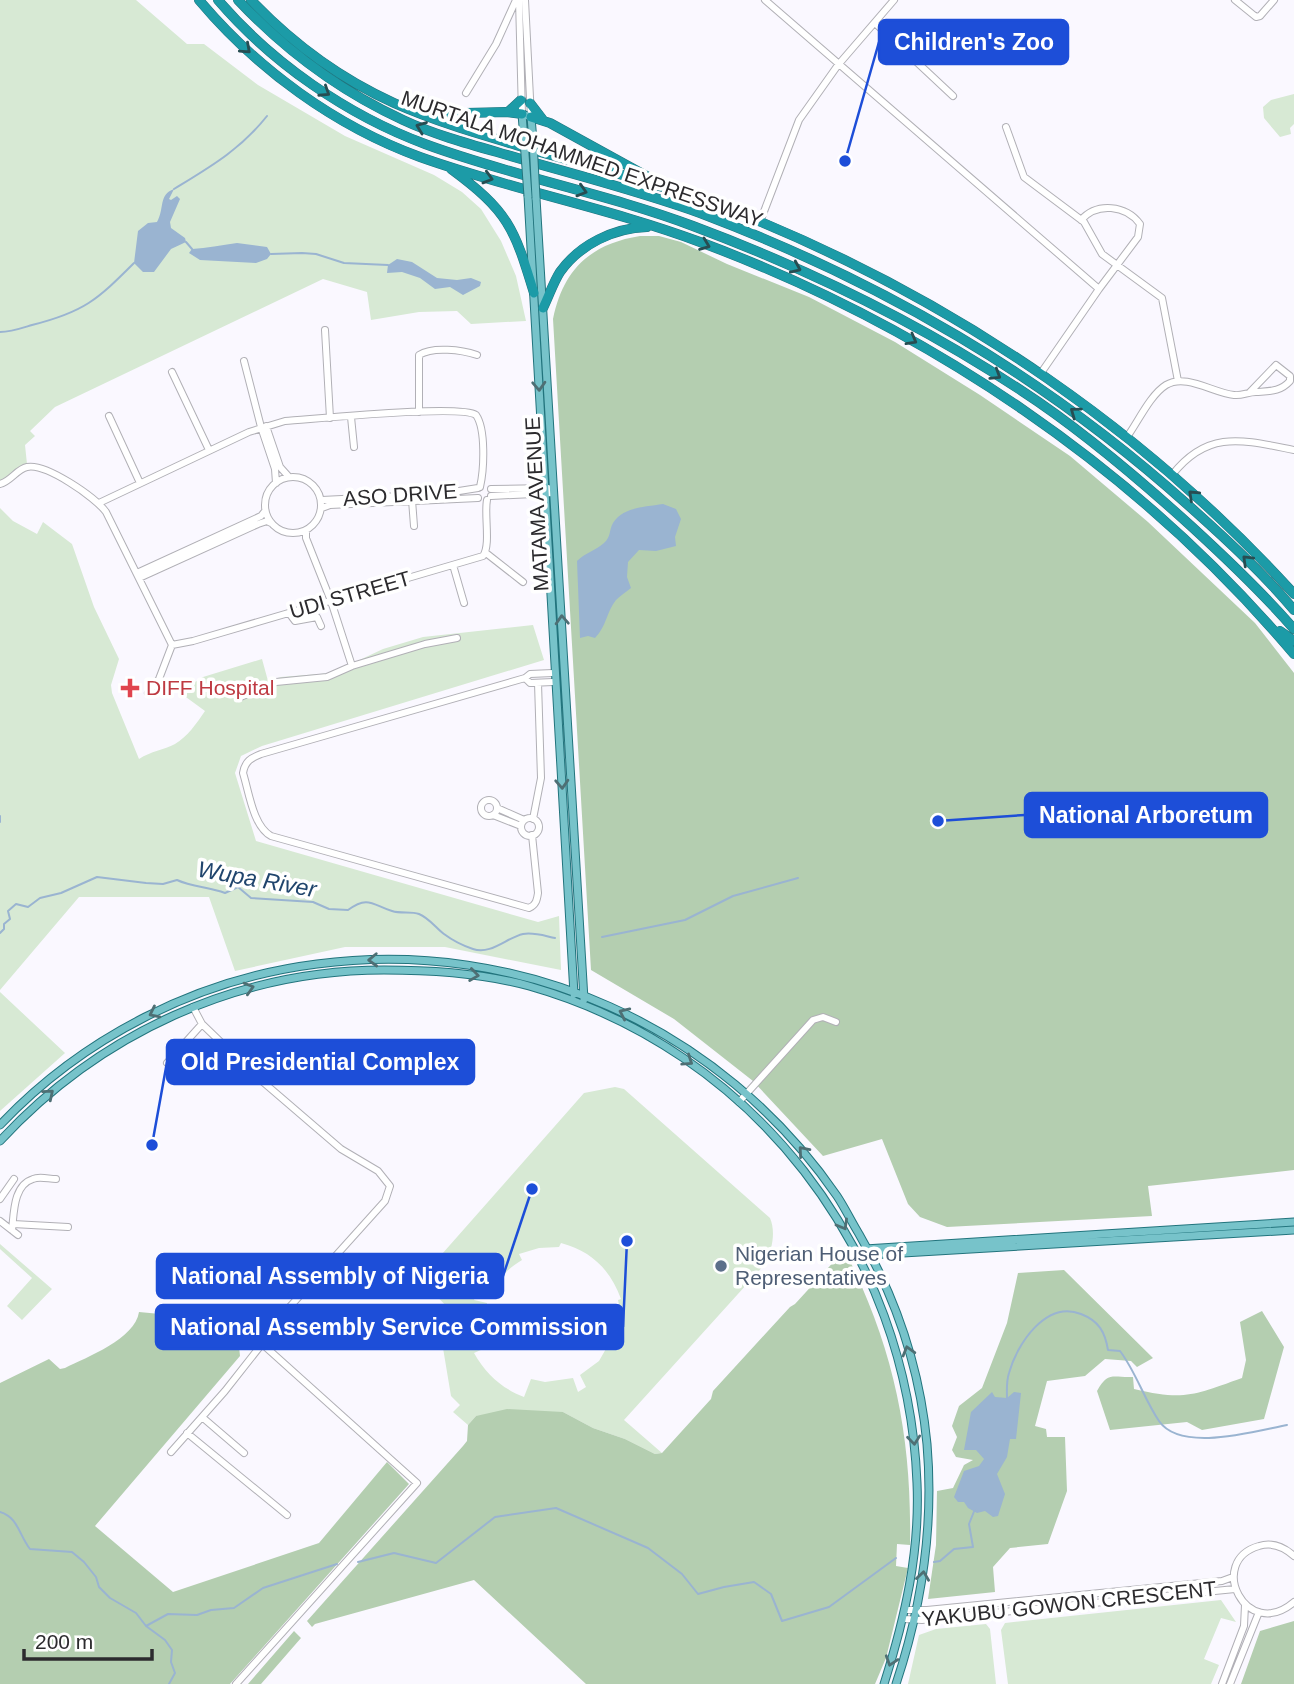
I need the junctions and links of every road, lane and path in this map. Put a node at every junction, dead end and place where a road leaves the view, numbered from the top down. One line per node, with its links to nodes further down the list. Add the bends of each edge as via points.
1 (218, 0): 33 (highway, MURTALA MOHAMMED EXPRESSWAY, one-way to 33, via 288,66 394,131 691,226 836,286)
2 (238, 0): 31 (highway, MURTALA MOHAMMED EXPRESSWAY, one-way to 2, via 824,265 697,212 405,121 318,71)
3 (251, 0): 17 (highway, MURTALA MOHAMMED EXPRESSWAY, via 335,69)
4 (517, 0): 13 (street); 15 (street, MATAMA AVENUE)
5 (525, 0): 15 (street, MATAMA AVENUE)
6 (765, 0): 12 (street)
7 (894, 0): 11 (street)
8 (1235, 0): 9 (street, via 1256,17)
9 (1274, 0)
10 (201, 2): 21 (highway, MURTALA MOHAMMED EXPRESSWAY, one-way to 21, via 257,59 324,109 391,145)
11 (875, 23): 12 (street); 14 (street)
12 (838, 65): 25 (street, via 799,120); 28 (street)
13 (466, 93)
14 (953, 96)
15 (526, 102): 16 (highway); 18 (street, MATAMA AVENUE); 19 (highway)
16 (508, 112): 17 (highway); 18 (highway)
17 (421, 114): 22 (highway, MURTALA MOHAMMED EXPRESSWAY)
18 (526, 116): 19 (highway); 23 (main road, MATAMA AVENUE, bridge)
19 (545, 121): 22 (highway)
20 (1006, 127): 24 (street, via 1024,177)
21 (444, 164): 26 (highway, MURTALA MOHAMMED EXPRESSWAY, one-way to 26); 29 (highway, via 481,191 506,219)
22 (672, 191): 25 (highway, MURTALA MOHAMMED EXPRESSWAY)
23 (532, 197): 29 (main road, MATAMA AVENUE); 30 (main road, MATAMA AVENUE)
24 (1081, 220): 27 (street, via 1100,251); 27 (street, via 1092,212 1114,208 1137,220 1140,232)
25 (760, 222): 34 (highway, MURTALA MOHAMMED EXPRESSWAY, via 896,286)
26 (652, 226): 30 (highway, via 616,232 584,248 558,275); 40 (highway, MURTALA MOHAMMED EXPRESSWAY, one-way to 40, via 822,293)
27 (1116, 264): 28 (street); 41 (street, via 1164,301)
28 (1099, 289): 39 (street)
29 (534, 293): 35 (main road, MATAMA AVENUE)
30 (543, 308): 35 (main road, MATAMA AVENUE)
31 (946, 327): 34 (highway); 75 (highway, MURTALA MOHAMMED EXPRESSWAY, one-way to 31, via 1213,528 1123,449)
32 (325, 330): 46 (street)
33 (934, 338): 40 (highway); 79 (highway, MURTALA MOHAMMED EXPRESSWAY, one-way to 79, via 1025,392 1118,462 1240,572)
34 (992, 342): 39 (highway, MURTALA MOHAMMED EXPRESSWAY)
35 (541, 354): 57 (main road, MATAMA AVENUE); 58 (main road, MATAMA AVENUE, one-way to 58)
36 (477, 355): 43 (street, via 464,351 419,355)
37 (244, 361): 47 (street)
38 (172, 372): 50 (street)
39 (1041, 373): 48 (highway, MURTALA MOHAMMED EXPRESSWAY)
40 (974, 377): 77 (highway, MURTALA MOHAMMED EXPRESSWAY, via 1119,483 1198,552)
41 (1178, 381): 42 (street, via 1231,395); 48 (street, via 1155,394)
42 (1250, 392): 42 (street, via 1280,390 1290,376 1276,365)
43 (419, 412): 45 (street); 59 (street, via 460,410 476,415 481,423)
44 (109, 416): 54 (street)
45 (351, 417): 46 (street); 49 (street)
46 (330, 418): 47 (street)
47 (263, 426): 50 (street); 53 (street); 55 (street)
48 (1127, 437): 52 (highway, MURTALA MOHAMMED EXPRESSWAY)
49 (354, 447)
50 (209, 450): 54 (street)
51 (1294, 450): 52 (street, via 1241,440 1214,443 1191,454)
52 (1172, 475): 72 (highway, MURTALA MOHAMMED EXPRESSWAY, one-way to 52)
53 (289, 477): 55 (street); 60 (street, via 309,481)
54 (140, 483): 62 (street)
55 (276, 483): 64 (street, via 268,492)
56 (0, 484): 62 (street, via 23,468 36,466)
57 (554, 490): 58 (street, ASO DRIVE); 91 (main road, MATAMA AVENUE, one-way to 57)
58 (545, 491): 59 (street, ASO DRIVE); 91 (main road, MATAMA AVENUE)
59 (484, 493): 60 (street, ASO DRIVE); 61 (street, ASO DRIVE); 68 (street)
60 (321, 500): 63 (street)
61 (412, 500): 63 (street, ASO DRIVE); 66 (street)
62 (99, 503): 70 (street)
63 (322, 508): 67 (street, via 317,522)
64 (265, 509): 65 (street); 70 (street, via 261,516)
65 (271, 523): 67 (street, via 286,533); 70 (street, via 258,524)
66 (414, 526)
67 (306, 531): 73 (street)
68 (486, 554): 69 (street, UDI STREET); 71 (street)
69 (453, 565): 73 (street, UDI STREET); 74 (street)
70 (138, 575): 82 (street)
71 (523, 582)
72 (1294, 594)
73 (331, 601): 76 (street, UDI STREET); 84 (street)
74 (464, 603)
75 (1294, 610)
76 (289, 613): 78 (street, via 295,621 317,617); 82 (street, UDI STREET)
77 (1264, 620): 81 (highway); 83 (highway, MURTALA MOHAMMED EXPRESSWAY)
78 (321, 626)
79 (1294, 629)
80 (457, 638): 84 (street)
81 (1294, 641)
82 (172, 645): 89 (street, via 159,679)
83 (1294, 654)
84 (352, 666): 90 (street, via 327,677 276,682)
85 (553, 673): 86 (street)
86 (524, 678): 88 (street); 95 (street, via 261,754 247,761 243,773 259,824 271,836 529,908 538,893)
87 (553, 682): 88 (street)
88 (538, 683): 93 (street, via 541,778)
89 (148, 693)
90 (239, 698)
91 (564, 730): 96 (main road, MATAMA AVENUE, one-way to 96); 99 (main road, MATAMA AVENUE)
92 (495, 811): 94 (street)
93 (533, 818): 94 (street); 95 (street, via 539,827)
94 (523, 823): 95 (street, via 524,834)
95 (532, 835)
96 (574, 973): 97 (main road); 98 (main road, MATAMA AVENUE)
97 (553, 985): 98 (main road); 108 (main road, one-way to 108, via 487,967 431,960 350,960 253,976 195,995 120,1031 50,1079)
98 (575, 992): 99 (main road); 100 (main road, MATAMA AVENUE)
99 (584, 995): 101 (main road, MATAMA AVENUE); 106 (main road, one-way to 99, via 660,1031)
100 (574, 1002): 101 (main road); 102 (main road, one-way to 100, via 283,979 373,970 430,970 485,977)
101 (584, 1006): 107 (main road, one-way to 107, via 654,1040 704,1072)
102 (193, 1007): 104 (street); 109 (main road, one-way to 102, via 41,1100 89,1064)
103 (836, 1022): 106 (street, via 823,1017 813,1020)
104 (202, 1024): 105 (street); 123 (street, via 327,1138 379,1171 390,1186 385,1201 258,1341)
105 (167, 1063)
106 (746, 1094): 107 (street); 118 (main road, one-way to 106, via 812,1162)
107 (739, 1102): 121 (main road, one-way to 121, via 804,1171)
108 (0, 1125)
109 (0, 1141)
110 (14, 1179): 112 (street)
111 (56, 1179): 116 (street, via 28,1181 15,1200)
112 (0, 1199)
113 (0, 1221): 116 (street)
114 (1294, 1222): 119 (main road)
115 (68, 1227): 116 (street)
116 (14, 1230)
117 (1294, 1230): 119 (main road)
118 (858, 1233): 119 (main road); 120 (main road)
119 (883, 1250): 120 (main road); 122 (main road)
120 (869, 1251): 121 (main road); 122 (main road)
121 (859, 1254): 134 (main road, one-way to 134, via 897,1350 915,1446 916,1533)
122 (877, 1269): 135 (main road, one-way to 122, via 929,1517 927,1445 907,1346)
123 (262, 1344): 124 (street); 139 (street, via 417,1483)
124 (202, 1417): 125 (street); 127 (street)
125 (187, 1433): 126 (street); 128 (street)
126 (171, 1452)
127 (244, 1453)
128 (287, 1515)
129 (1294, 1556): 130 (street, via 1277,1545 1254,1547 1240,1559)
130 (1234, 1577): 131 (street); 135 (street, YAKUBU GOWON CRESCENT)
131 (1235, 1589): 133 (street); 138 (street, YAKUBU GOWON CRESCENT)
132 (1294, 1602): 136 (street, via 1279,1612)
133 (1245, 1605): 136 (street); 142 (street, via 1244,1626)
134 (905, 1610): 135 (street, YAKUBU GOWON CRESCENT); 137 (main road)
135 (918, 1610): 138 (main road)
136 (1259, 1612): 143 (street)
137 (904, 1619): 138 (street, YAKUBU GOWON CRESCENT); 140 (main road, one-way to 140)
138 (915, 1620): 141 (main road)
139 (236, 1684)
140 (884, 1684)
141 (895, 1684)
142 (1222, 1684)
143 (1230, 1684)

